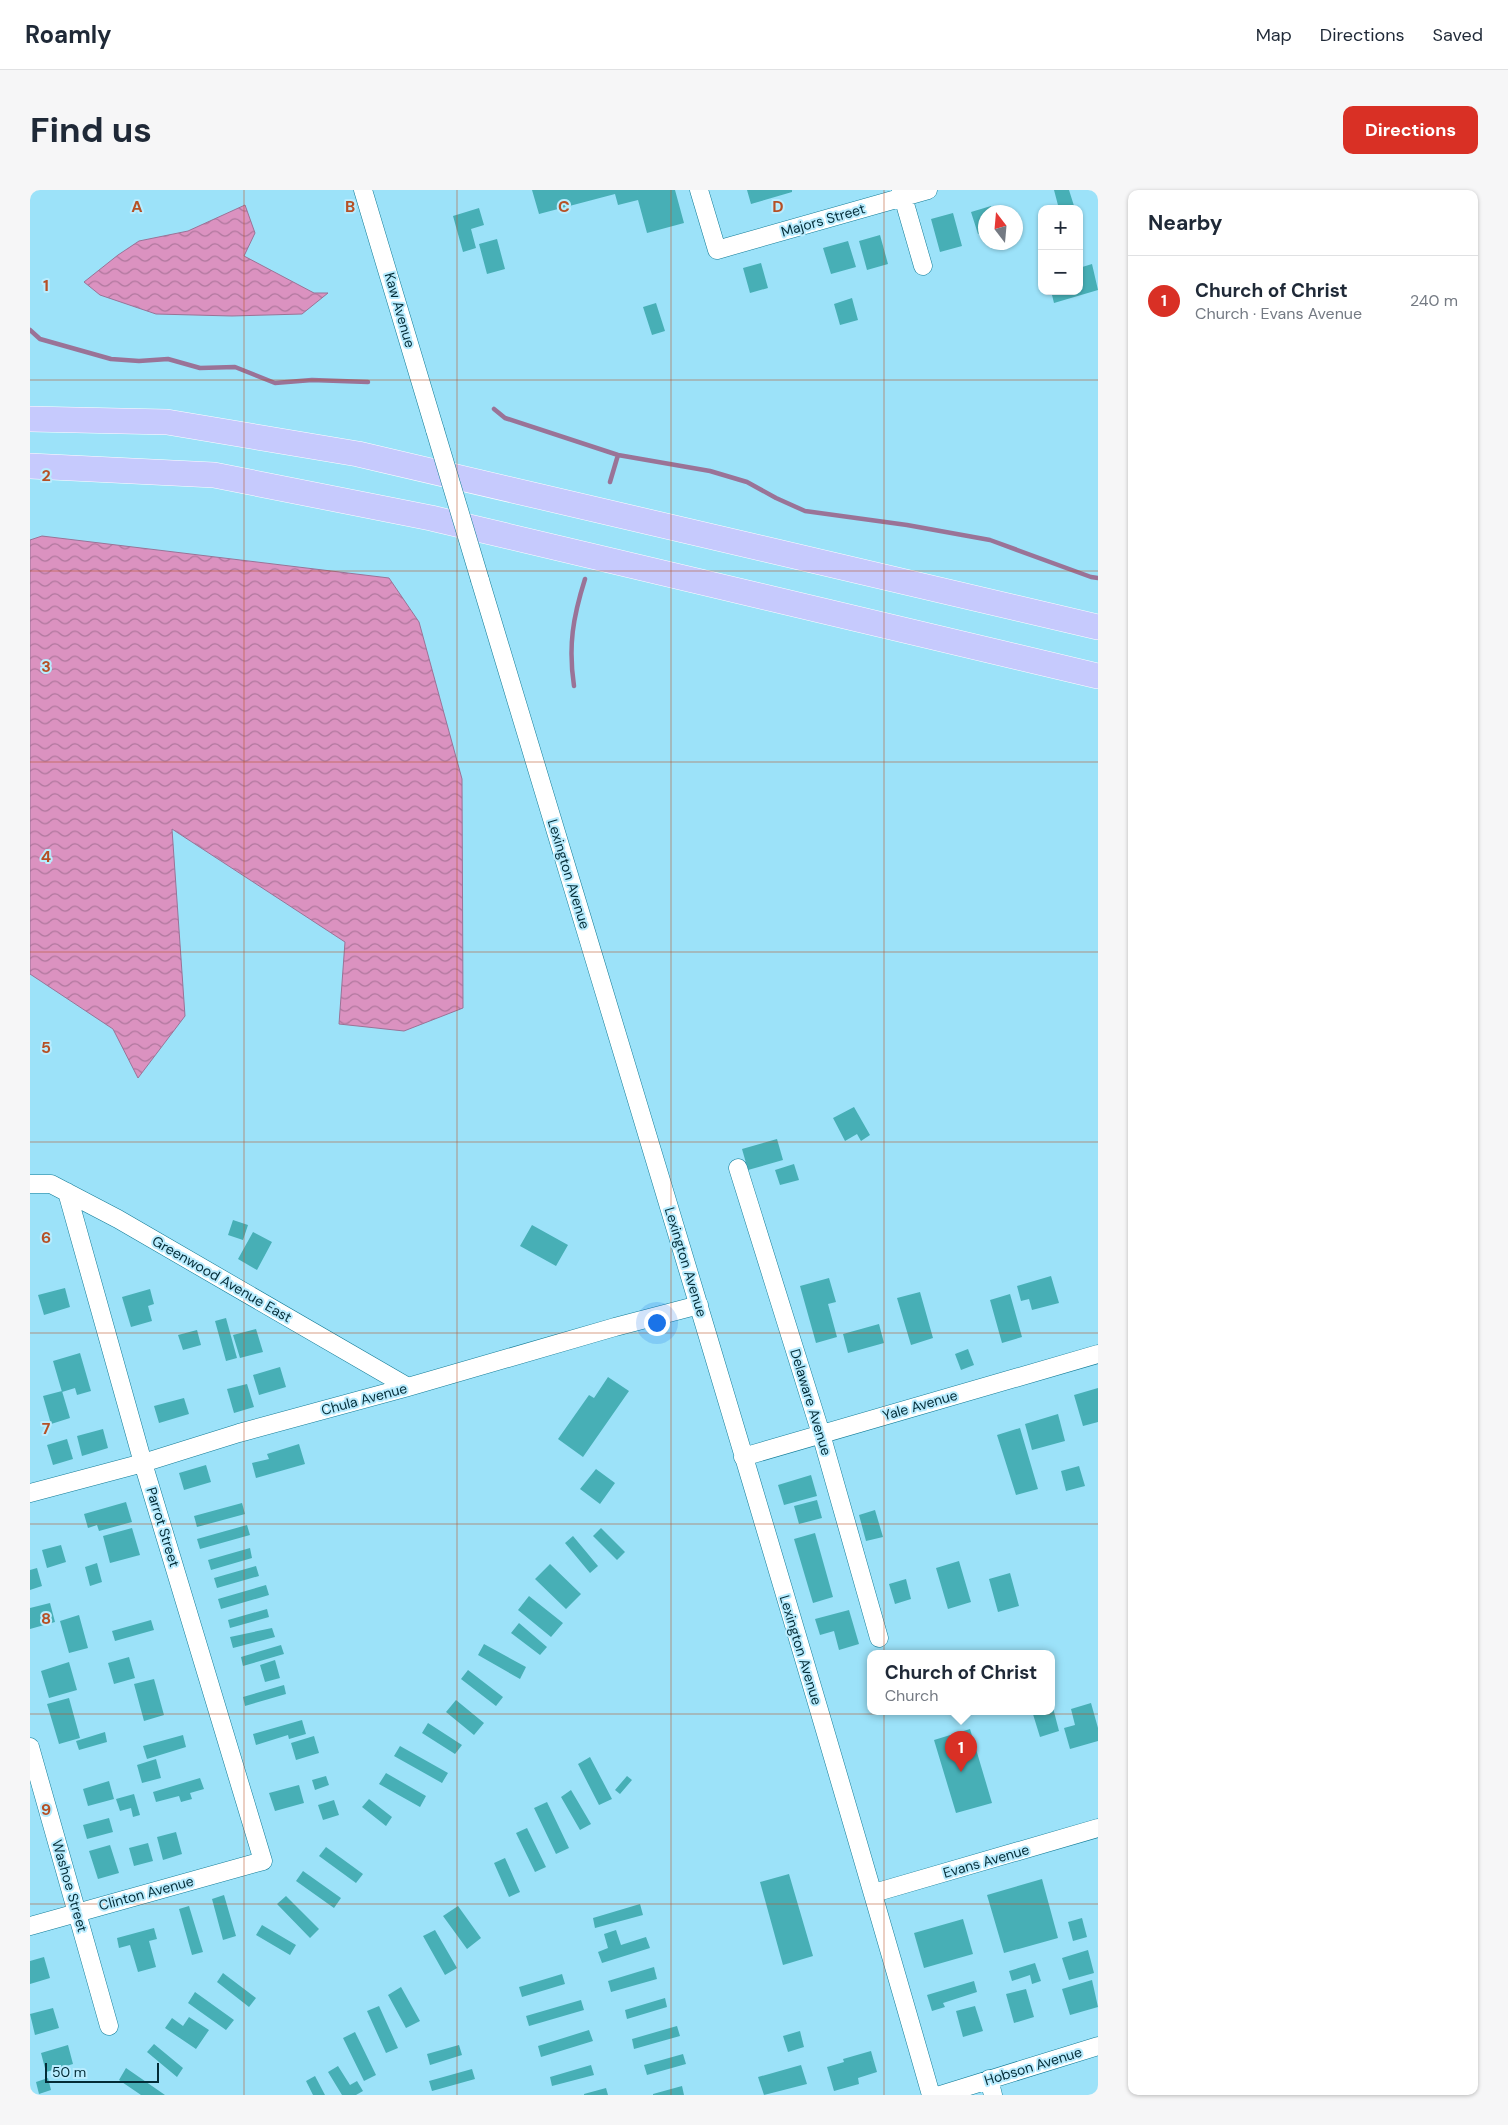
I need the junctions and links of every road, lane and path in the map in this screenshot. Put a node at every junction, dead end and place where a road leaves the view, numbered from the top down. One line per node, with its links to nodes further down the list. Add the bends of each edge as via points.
1 (364, 190): 7 (street, Kaw Avenue)
2 (699, 190): 4 (street, Majors Street, via 717,250)
3 (928, 190): 4 (street, Majors Street)
4 (902, 194): 5 (street)
5 (923, 266)
6 (30, 418): 9 (highway, via 167,422 358,454)
7 (435, 430): 14 (street, Lexington Avenue, bridge)
8 (30, 466): 10 (highway, via 214,475 432,518)
9 (1098, 627)
10 (1098, 676)
11 (738, 1168): 17 (street, Delaware Avenue)
12 (30, 1184): 13 (street, Greenwood Avenue East, via 50,1184)
13 (67, 1192): 16 (street, Greenwood Avenue East); 19 (street, Parrot Street)
14 (699, 1305): 16 (street, Chula Avenue); 18 (street, Lexington Avenue)
15 (1098, 1354): 17 (street, Yale Avenue)
16 (408, 1387): 19 (street, Chula Avenue)
17 (822, 1434): 18 (street, Yale Avenue); 21 (street, Delaware Avenue)
18 (743, 1457): 25 (street, Lexington Avenue)
19 (143, 1463): 20 (street, Chula Avenue); 24 (street, Parrot Street)
20 (30, 1493)
21 (879, 1638)
22 (30, 1748): 26 (street, Washoe Street)
23 (1098, 1828): 25 (street, Evans Avenue)
24 (263, 1861): 26 (street, Clinton Avenue)
25 (874, 1893): 31 (street, Lexington Avenue)
26 (78, 1912): 27 (street, Clinton Avenue); 28 (street, Washoe Street)
27 (30, 1926)
28 (109, 2026)
29 (1098, 2046): 30 (street, Hobson Avenue)
30 (991, 2087): 32 (street, Hobson Avenue)
31 (932, 2095)
32 (940, 2095)

